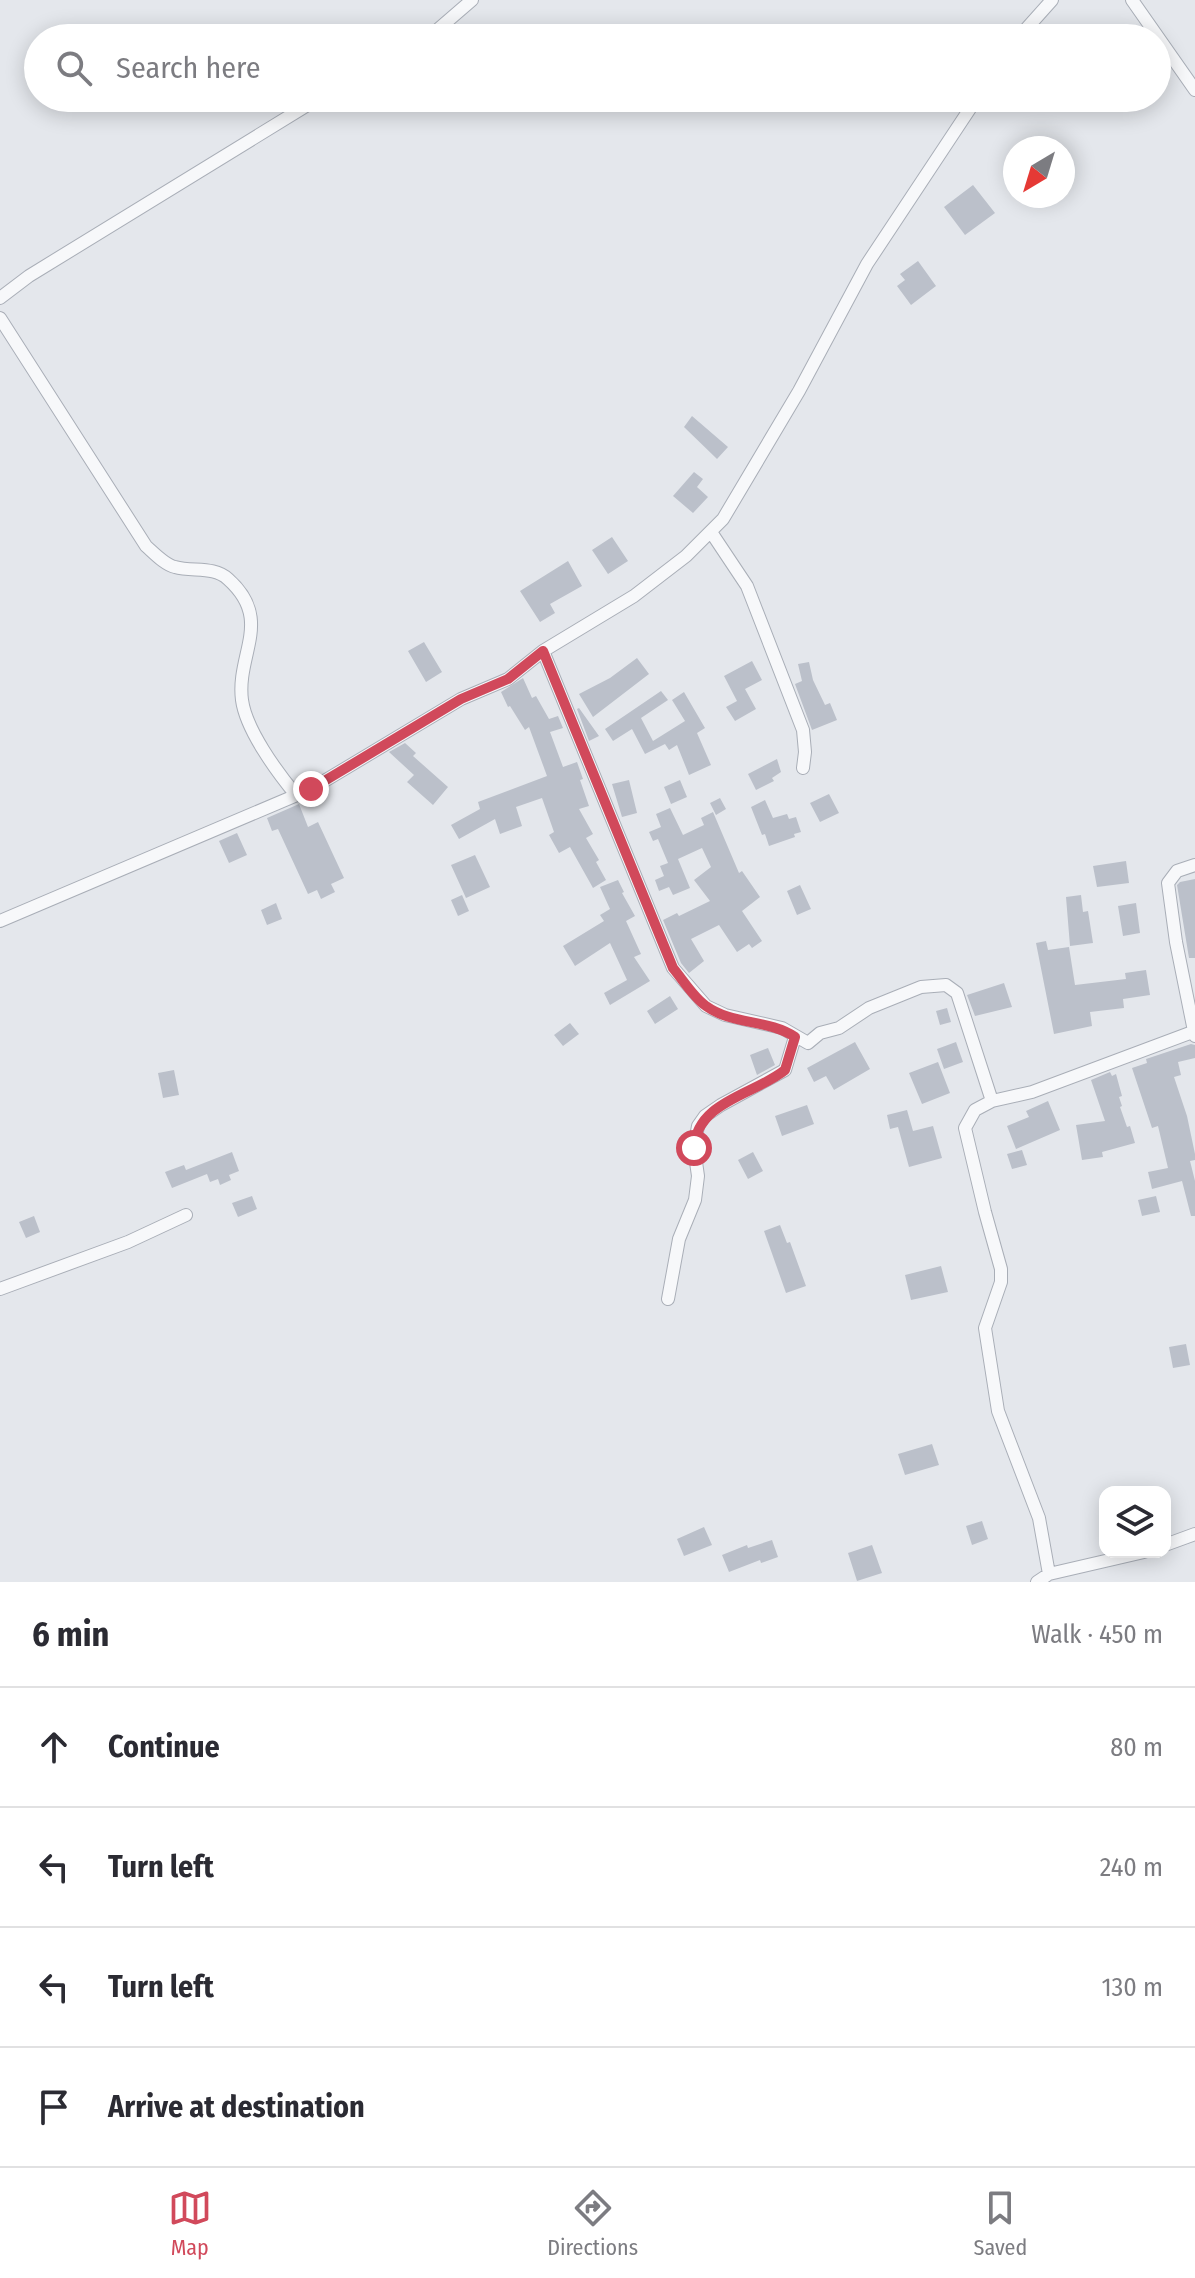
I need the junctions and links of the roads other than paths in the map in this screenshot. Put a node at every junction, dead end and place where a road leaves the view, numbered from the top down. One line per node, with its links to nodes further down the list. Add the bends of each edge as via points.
1 (472, 0): 4 (street)
2 (1052, 0): 5 (street)
3 (1132, 0): 6 (street)
4 (444, 24)
5 (1031, 24)
6 (1149, 24)
7 (1171, 56): 8 (street)
8 (1195, 90)
9 (296, 112): 11 (street)
10 (968, 112): 13 (street, via 867,264 757,464)
11 (0, 298)
12 (0, 318): 16 (street, via 146,546 172,567 220,572 249,607 253,635 241,677 242,703 268,760)
13 (711, 532): 14 (street, via 634,596); 15 (street, via 747,586 803,730)
14 (543, 651): 16 (street, via 508,679 461,699); 20 (street, via 673,968 706,1006 782,1028)
15 (803, 768)
16 (296, 795): 18 (street)
17 (1195, 865): 19 (street, via 1177,871 1168,883)
18 (0, 921)
19 (1194, 1033): 21 (street, via 1032,1092)
20 (795, 1037): 21 (street, via 808,1043 869,1008 921,987 946,985 957,993); 24 (street, via 785,1070 721,1105 698,1126 695,1200 679,1239)
21 (992, 1101): 28 (street, via 975,1110 965,1128 1001,1269 985,1340 998,1411 1039,1518)
22 (186, 1215): 23 (street)
23 (0, 1289)
24 (668, 1299)
25 (1195, 1534): 26 (street)
26 (1171, 1543)
27 (1118, 1558): 28 (street)
28 (1049, 1574): 29 (street)
29 (1037, 1582)

